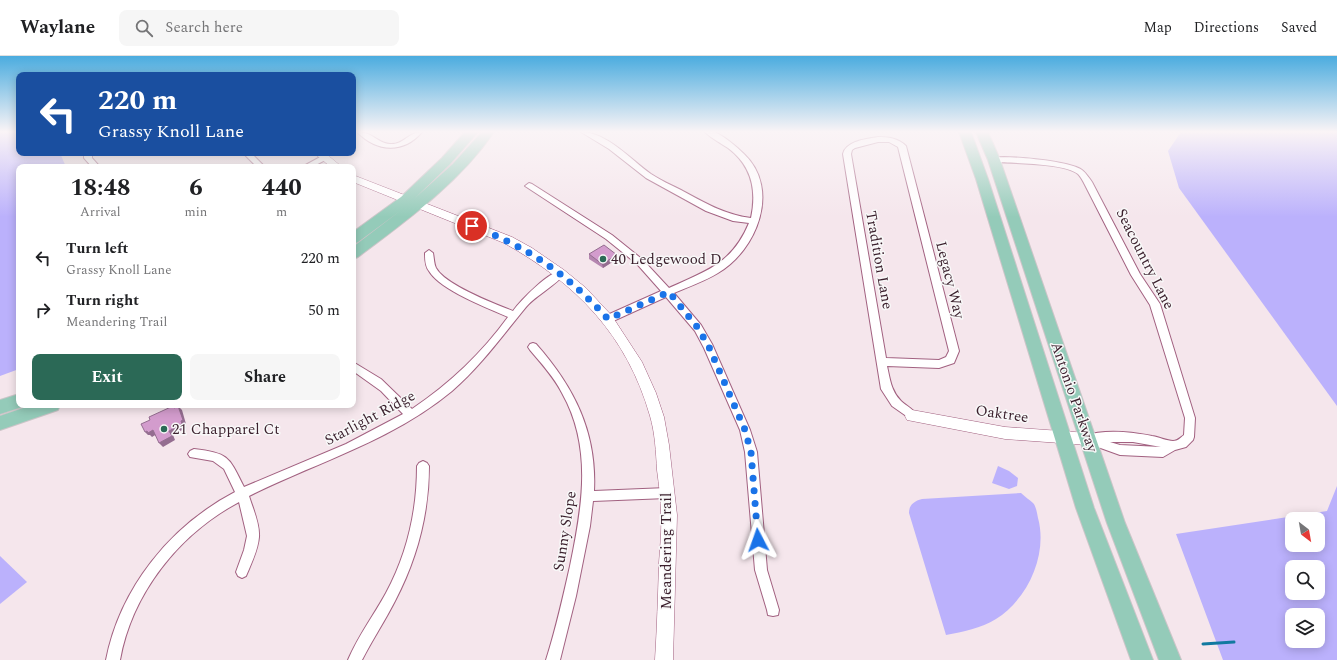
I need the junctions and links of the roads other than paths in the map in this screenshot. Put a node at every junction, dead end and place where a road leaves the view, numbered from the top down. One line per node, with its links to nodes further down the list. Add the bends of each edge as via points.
1 (447, 160): 11 (main road)
2 (463, 160): 11 (main road, via 451,174)
3 (629, 160): 12 (street, via 649,176 709,209 736,219)
4 (745, 160): 12 (street, via 756,178 759,199)
5 (848, 160): 21 (street, Tradition Lane)
6 (906, 160): 21 (street, Legacy Way, via 954,351 950,360 939,364)
7 (976, 160): 29 (main road, Antonio Parkway)
8 (994, 162): 30 (main road, Antonio Parkway); 30 (street, Seacountry Lane, via 1064,165 1079,172 1089,184 1136,275 1155,304 1190,418 1189,437 1182,444 1172,446 1163,452 1120,450)
9 (356, 179): 11 (street, Meandering Trail)
10 (529, 186): 17 (street, via 609,237 640,262)
11 (412, 202): 13 (main road); 14 (main road); 16 (street, Meandering Trail, via 508,240)
12 (754, 221): 17 (street, via 744,245 730,261 715,271)
13 (356, 237)
14 (356, 251)
15 (429, 253): 18 (street, via 432,270 442,280 492,307)
16 (560, 273): 18 (street, Starlight Ridge, via 526,301); 19 (street, Meandering Trail, via 582,291)
17 (669, 292): 19 (street); 37 (street, via 698,328 709,347 745,430 751,452 760,570)
18 (514, 315): 26 (street, Starlight Ridge, via 477,361)
19 (608, 319): 33 (street, Meandering Trail, via 637,366 653,405 662,445)
20 (533, 347): 35 (street, Sunny Slope, via 556,375 570,398 581,429 587,459)
21 (882, 362): 27 (street, Tradition Lane, via 886,389 896,403)
22 (356, 368): 26 (street, via 380,384)
23 (16, 402): 24 (main road)
24 (0, 407)
25 (44, 408): 28 (main road)
26 (412, 415): 34 (street, Starlight Ridge, via 342,451)
27 (912, 416): 29 (street, Oaktree, via 978,429)
28 (0, 424)
29 (1063, 438): 30 (street, Oaktree); 42 (main road, Antonio Parkway, via 1101,554)
30 (1088, 439): 43 (main road, Antonio Parkway, via 1116,523)
31 (194, 454): 34 (street, via 215,456 228,466)
32 (423, 466): 39 (street, via 422,500 415,533 403,568 391,596)
33 (667, 493): 35 (street); 41 (street, Meandering Trail, via 669,516)
34 (242, 494): 36 (street, via 253,536); 38 (street, Starlight Ridge, via 210,513 189,530 168,550 149,574 134,598 121,628)
35 (588, 496): 40 (street, Sunny Slope, via 567,606)
36 (242, 572)
37 (773, 610)
38 (113, 660)
39 (355, 660)
40 (553, 660)
41 (664, 660)
42 (1142, 660)
43 (1170, 660)

